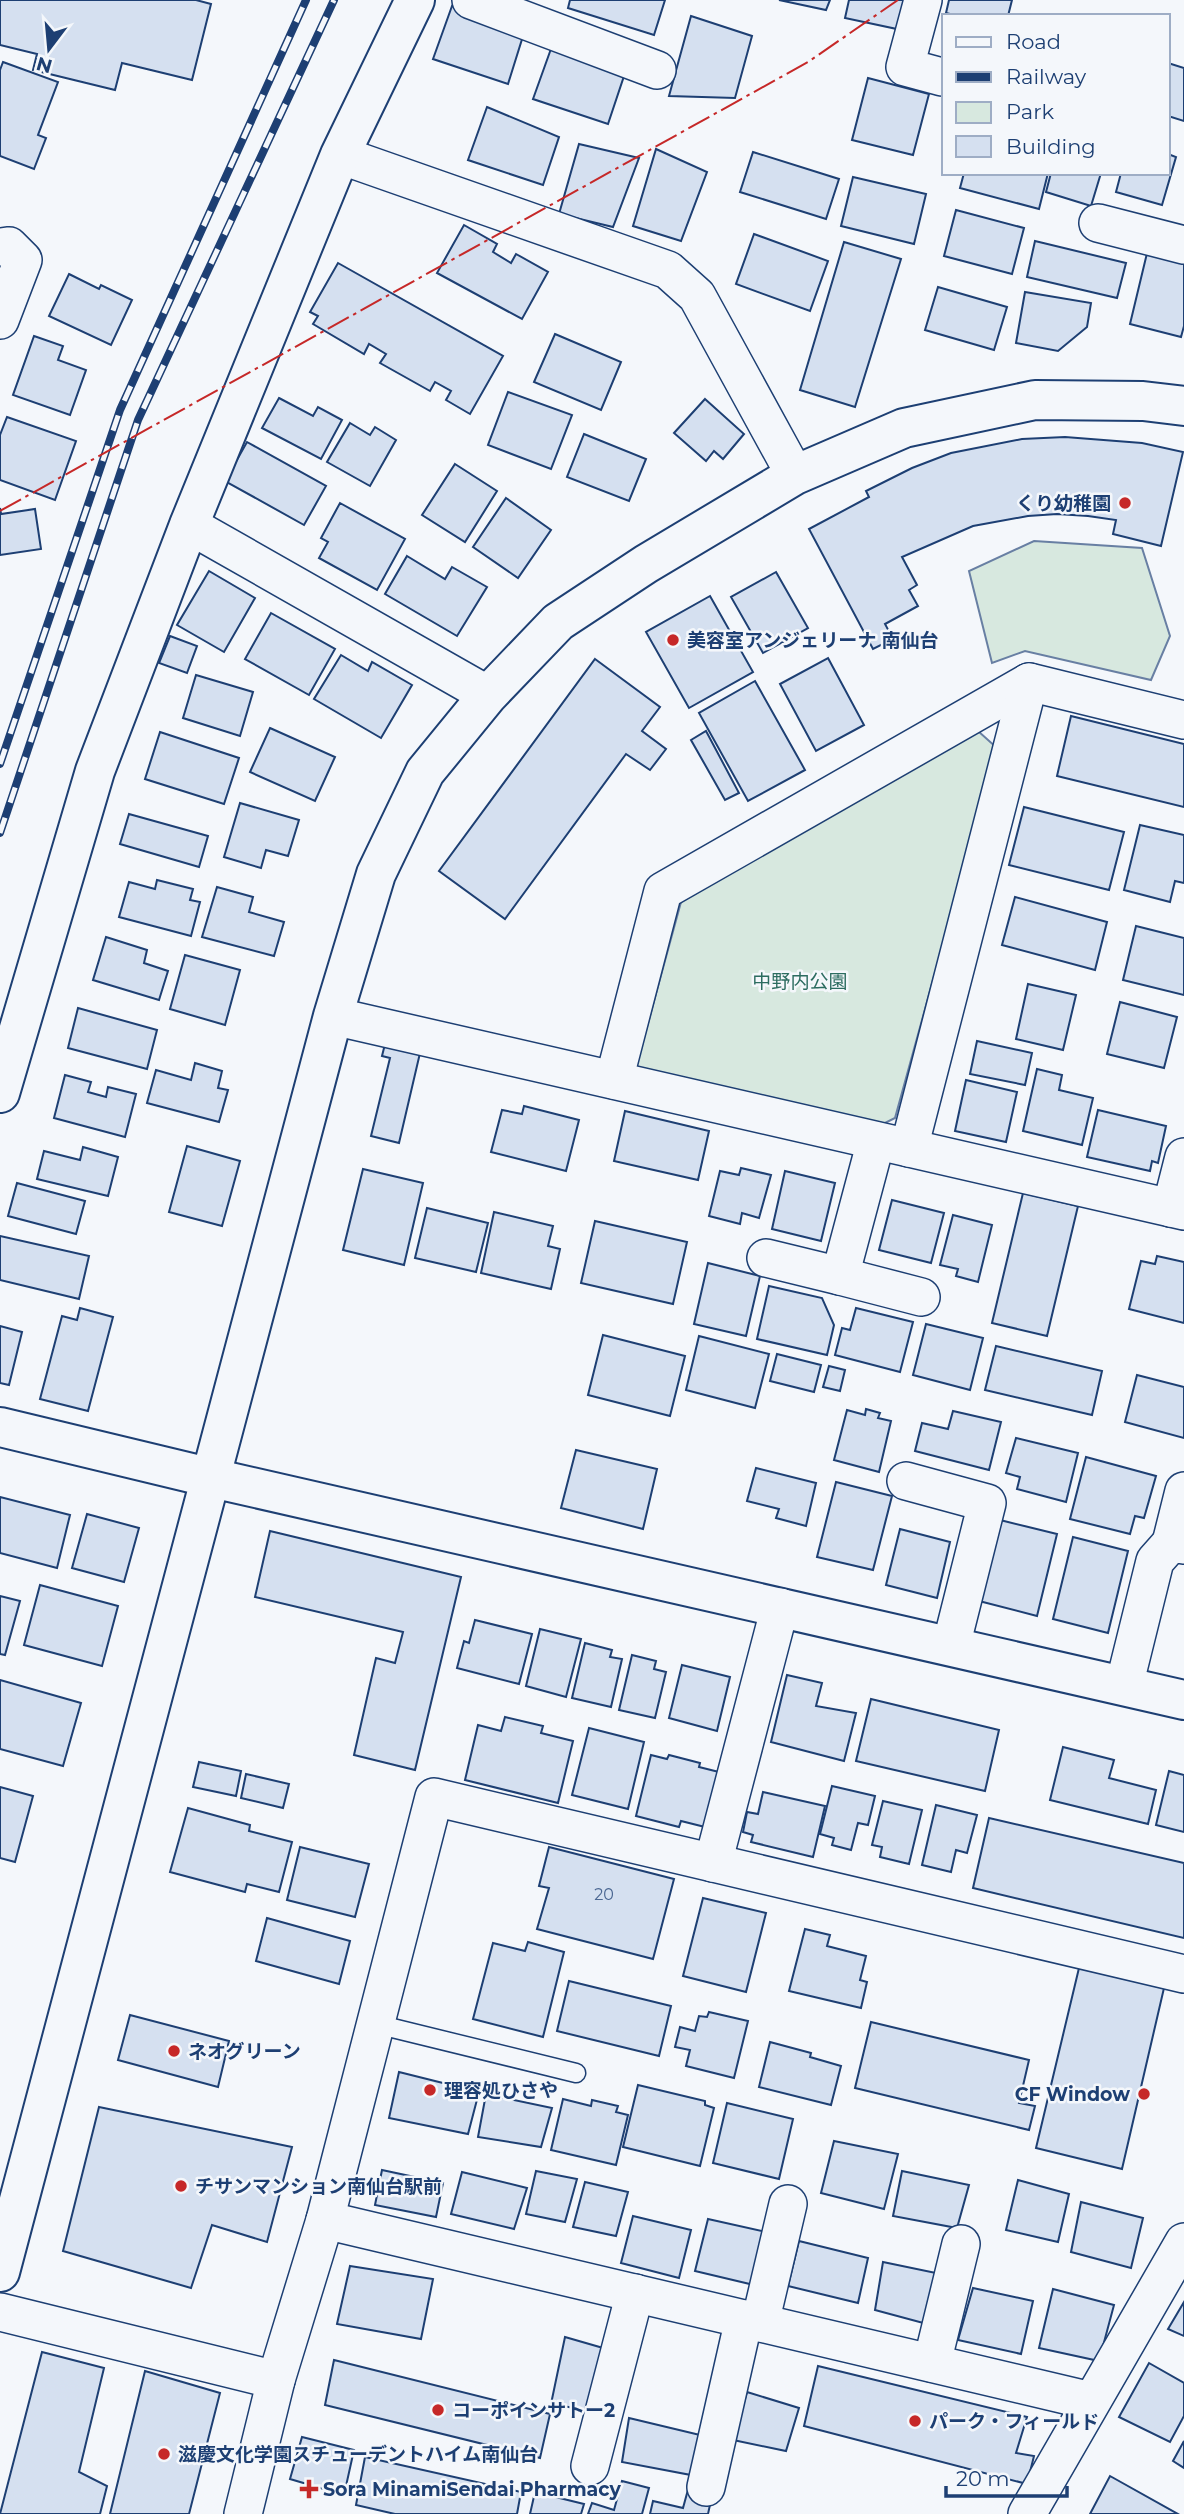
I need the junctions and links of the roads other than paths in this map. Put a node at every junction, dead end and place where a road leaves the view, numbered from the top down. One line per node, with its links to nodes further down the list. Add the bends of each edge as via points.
1 (415, 0): 6 (street)
2 (471, 0): 4 (street)
3 (923, 0): 5 (street, via 905,67)
4 (657, 70)
5 (942, 76)
6 (340, 155): 12 (street, via 668,270 696,296); 13 (street)
7 (1098, 223): 8 (street)
8 (1184, 245)
9 (0, 247): 10 (street, via 9,246 23,260)
10 (0, 320)
11 (1184, 406): 12 (street, via 1035,400 904,428)
12 (796, 475): 15 (street, via 558,622)
13 (189, 525): 15 (street); 19 (street, via 95,771)
14 (1029, 682): 16 (street); 18 (street, via 663,891); 20 (street)
15 (488, 695): 17 (street, via 425,772 381,863)
16 (1184, 720)
17 (333, 1016): 18 (street); 27 (street)
18 (614, 1080): 20 (street)
19 (0, 1093)
20 (892, 1144): 22 (street); 24 (street)
21 (1184, 1157): 22 (street)
22 (1177, 1209)
23 (766, 1258): 24 (street)
24 (840, 1276): 25 (street)
25 (920, 1297)
26 (0, 1427): 27 (street)
27 (212, 1478): 31 (street); 43 (street)
28 (906, 1481): 32 (street, via 987,1503)
29 (1184, 1491): 30 (street)
30 (1177, 1544): 33 (street, via 1155,1560)
31 (780, 1607): 32 (street); 35 (street)
32 (951, 1646): 33 (street)
33 (1124, 1686): 34 (street)
34 (1184, 1700)
35 (713, 1863): 36 (street); 37 (street, via 434,1797)
36 (1184, 1974)
37 (376, 2024): 38 (lane); 40 (street)
38 (576, 2073)
39 (788, 2204): 46 (street)
40 (325, 2220): 44 (street); 48 (street)
41 (1184, 2242): 49 (street)
42 (961, 2245): 47 (street)
43 (0, 2272)
44 (635, 2293): 46 (street); 50 (street)
45 (0, 2312): 48 (street)
46 (752, 2321): 47 (street); 51 (street)
47 (932, 2363): 49 (street)
48 (276, 2380): 52 (street)
49 (1091, 2401): 53 (street)
50 (590, 2466)
51 (706, 2487)
52 (243, 2514)
53 (1027, 2514)

